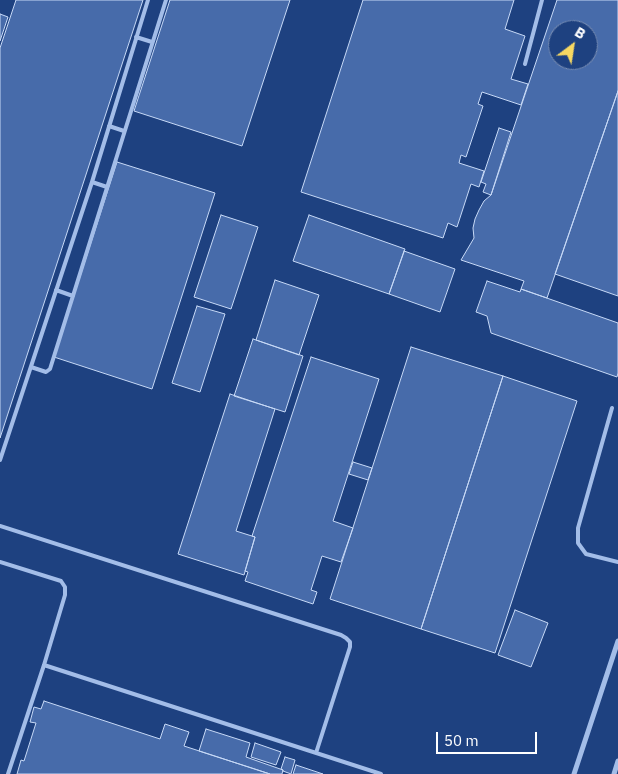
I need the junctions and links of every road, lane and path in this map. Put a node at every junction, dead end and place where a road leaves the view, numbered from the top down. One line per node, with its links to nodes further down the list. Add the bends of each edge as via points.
1 (148, 0): 4 (lane)
2 (166, 0): 5 (lane)
3 (542, 0): 6 (lane)
4 (136, 37): 5 (lane); 7 (lane)
5 (152, 42): 8 (lane)
6 (525, 64)
7 (110, 126): 8 (lane); 9 (lane)
8 (124, 131): 10 (lane)
9 (92, 182): 10 (lane); 11 (lane)
10 (107, 187): 12 (lane)
11 (56, 290): 12 (lane); 13 (lane)
12 (72, 296): 13 (lane, via 50,369 46,372)
13 (31, 367): 15 (lane)
14 (612, 408): 18 (lane, via 578,528 578,543 586,554)
15 (0, 460)
16 (0, 526): 21 (lane, via 346,638 350,647)
17 (0, 562): 20 (lane, via 61,581 65,587)
18 (618, 562)
19 (618, 641): 25 (street)
20 (44, 665): 21 (lane); 23 (lane)
21 (316, 753): 24 (lane)
22 (618, 761): 26 (street)
23 (8, 774)
24 (381, 774)
25 (574, 774)
26 (614, 774)

